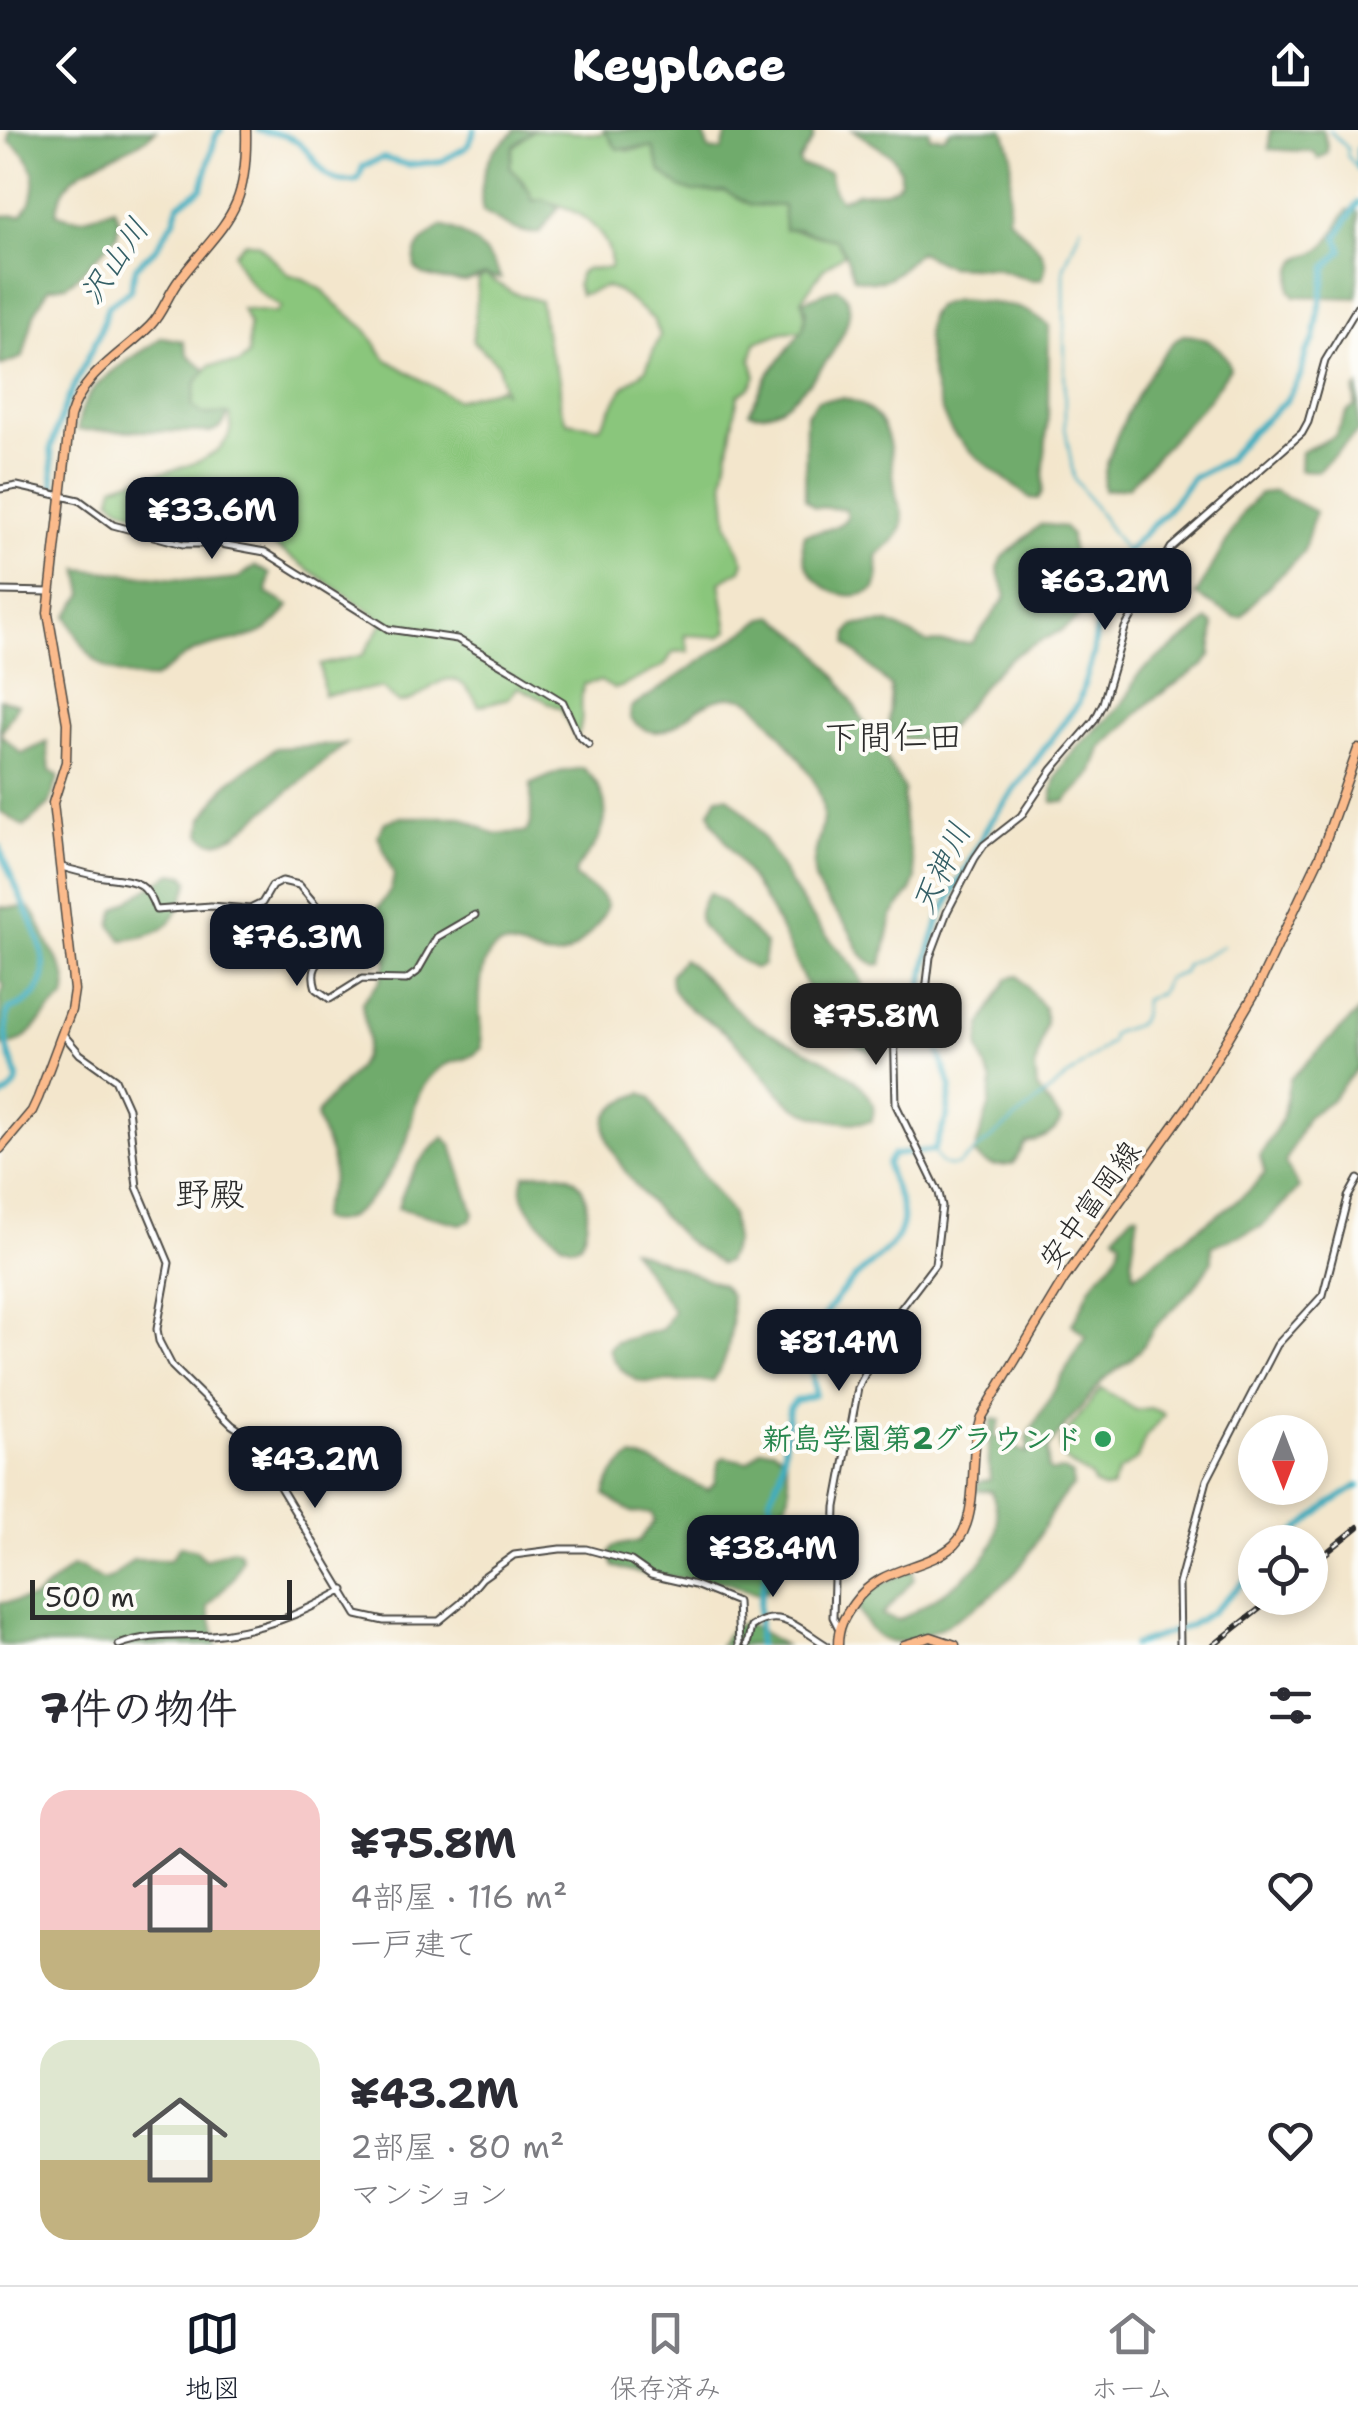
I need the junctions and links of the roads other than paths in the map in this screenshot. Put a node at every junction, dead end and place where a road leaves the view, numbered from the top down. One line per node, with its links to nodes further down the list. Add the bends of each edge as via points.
1 (246, 132): 4 (main road, via 240,195 230,219 155,321 94,372 75,400)
2 (1358, 306): 15 (street, via 1324,361 1306,428 1175,543 1126,628 1098,713 1020,816 980,851 947,912 922,1001 900,1014 892,1030 896,1105 941,1198 937,1254 890,1323 858,1388 836,1508 833,1617)
3 (0, 489): 4 (street)
4 (62, 496): 6 (main road); 7 (street, via 129,530 183,544 258,549 388,629 457,639 563,702)
5 (0, 591): 6 (street)
6 (51, 592): 9 (main road, via 49,619 68,723 66,762 53,803)
7 (589, 745)
8 (1358, 749): 15 (main road, 安中富岡線, via 1320,856 1250,1002 1188,1106 1064,1279 981,1417 959,1538 868,1585)
9 (62, 867): 10 (street, via 138,884 156,910 250,910 272,886 298,885 341,935 339,948 313,970 316,989 330,999 362,979 406,980 437,937); 11 (main road, via 74,990)
10 (475, 915)
11 (62, 1034): 12 (main road, via 32,1111); 14 (street, via 116,1080 128,1108 137,1187 169,1264 158,1341 182,1376 259,1443)
12 (0, 1149)
13 (1358, 1179): 16 (street, via 1323,1295 1278,1345 1206,1482 1179,1584)
14 (344, 1590): 17 (street, via 280,1621); 18 (street, via 361,1617 440,1620 514,1554 586,1549 738,1602)
15 (839, 1629): 21 (main road, 安中富岡線)
16 (1180, 1641)
17 (119, 1645)
18 (738, 1645)
19 (748, 1645): 20 (street, via 750,1627 779,1618)
20 (826, 1645)
21 (838, 1645)
22 (904, 1645): 23 (main road, via 930,1637)
23 (956, 1645)

